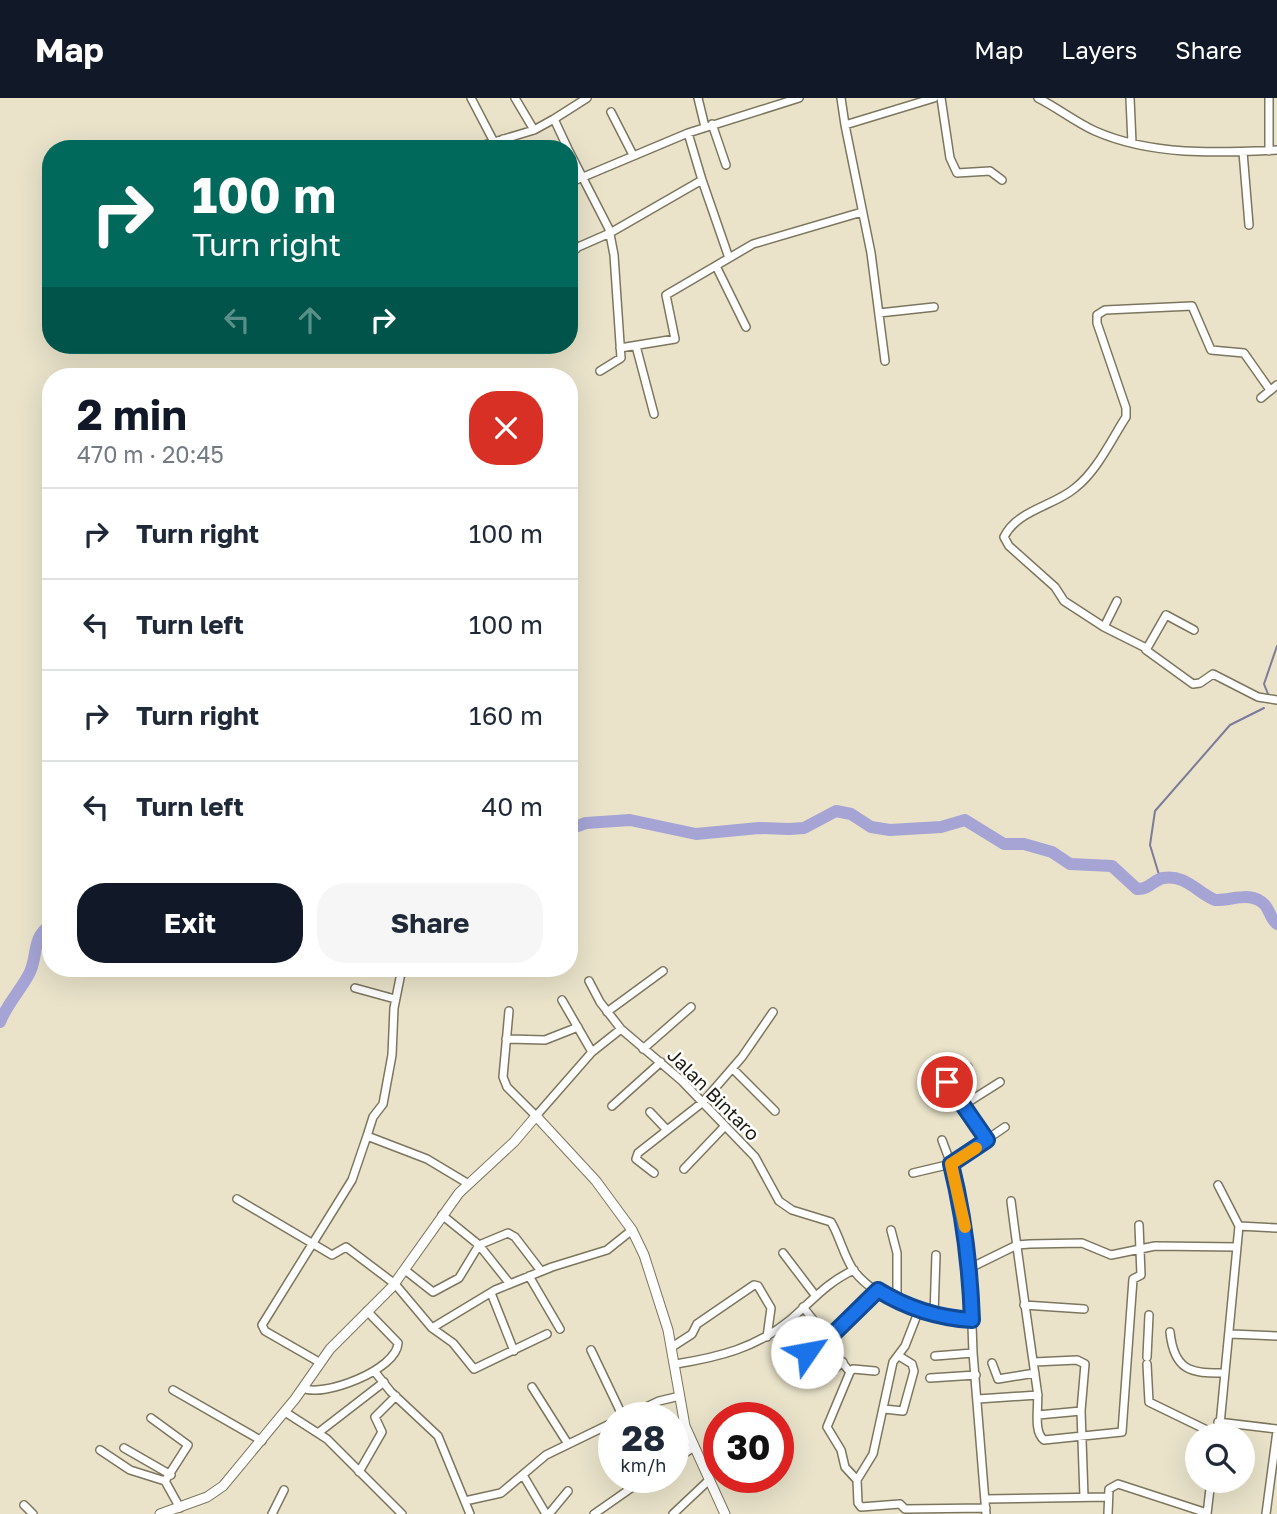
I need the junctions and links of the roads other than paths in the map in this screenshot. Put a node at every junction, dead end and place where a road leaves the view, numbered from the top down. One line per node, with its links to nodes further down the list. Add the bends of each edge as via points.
1 (471, 98): 19 (street)
2 (516, 98): 16 (street)
3 (587, 98): 13 (street)
4 (698, 98): 14 (street)
5 (799, 98): 14 (street)
6 (841, 98): 15 (street)
7 (934, 98): 15 (street)
8 (941, 98): 31 (street, via 950,158 957,173 990,171)
9 (1038, 98): 22 (street, via 1093,130)
10 (1130, 98): 22 (street)
11 (1269, 98): 23 (street)
12 (611, 112): 25 (street)
13 (554, 119): 16 (street); 21 (street)
14 (708, 125): 17 (street); 26 (street)
15 (845, 125): 32 (street)
16 (534, 130): 18 (street)
17 (688, 132): 25 (street); 30 (street)
18 (503, 139): 20 (street)
19 (493, 140)
20 (500, 140)
21 (563, 140)
22 (1132, 143): 24 (street, via 1191,152)
23 (1273, 150): 24 (street)
24 (1243, 152): 33 (street)
25 (633, 155): 28 (street)
26 (726, 165)
27 (578, 169): 28 (street)
28 (582, 177): 29 (street); 34 (street)
29 (578, 179)
30 (702, 180): 34 (street); 36 (street)
31 (1002, 180)
32 (862, 212): 36 (street, via 752,244); 39 (street)
33 (1249, 225)
34 (610, 233): 35 (street); 42 (street)
35 (578, 247)
36 (729, 258): 37 (street)
37 (716, 267): 40 (street); 41 (street, via 665,297 675,339)
38 (934, 307): 39 (street)
39 (879, 313): 43 (street)
40 (746, 327)
41 (636, 346): 42 (street); 48 (street)
42 (620, 348): 44 (street, via 621,358)
43 (885, 361)
44 (600, 371)
45 (1277, 385): 46 (street)
46 (1269, 390): 47 (street); 50 (street, via 1244,353 1211,350 1192,306 1105,310 1097,315 1126,417 1084,481 1033,510 1004,537 1064,601)
47 (1261, 398)
48 (654, 414)
49 (1117, 601): 50 (street)
50 (1104, 627): 52 (street)
51 (1194, 631): 52 (street, via 1166,615)
52 (1146, 648): 53 (street, via 1193,684 1213,674)
53 (1277, 701)
54 (663, 971): 62 (street)
55 (400, 977): 58 (street)
56 (589, 981): 62 (street, Jalan Bintaro)
57 (355, 988): 58 (street)
58 (395, 999): 82 (street, via 383,1104)
59 (562, 1000): 64 (street)
60 (691, 1007): 67 (street)
61 (509, 1011): 66 (street)
62 (607, 1012): 65 (street, Jalan Bintaro)
63 (773, 1012): 71 (street)
64 (578, 1027): 66 (street, via 545,1040); 68 (street)
65 (621, 1029): 67 (street, Jalan Bintaro); 68 (street)
66 (506, 1039): 78 (street, via 505,1083)
67 (643, 1049): 69 (street, Jalan Bintaro)
68 (592, 1052): 78 (street)
69 (662, 1062): 73 (street, Jalan Bintaro); 74 (street)
70 (968, 1067): 75 (street, via 947,1082)
71 (733, 1069): 73 (street); 76 (street)
72 (999, 1082): 75 (street)
73 (703, 1102): 79 (street, Jalan Bintaro); 81 (street)
74 (612, 1106)
75 (962, 1106): 84 (street)
76 (775, 1111)
77 (650, 1112): 81 (street)
78 (537, 1116): 89 (street); 97 (street, via 596,1181)
79 (724, 1127): 86 (street); 108 (street, Jalan Bintaro, via 755,1157 785,1206 831,1222)
80 (1005, 1127): 84 (street)
81 (667, 1130): 87 (street, via 636,1156)
82 (367, 1136): 89 (street, via 427,1159); 99 (street, via 352,1180)
83 (942, 1140): 85 (street)
84 (987, 1140): 85 (street)
85 (951, 1164): 88 (street); 106 (street)
86 (684, 1169)
87 (654, 1173)
88 (914, 1173)
89 (467, 1183): 93 (street)
90 (1217, 1185): 95 (street)
91 (237, 1199): 99 (street)
92 (1011, 1201): 101 (street)
93 (442, 1215): 100 (street); 107 (street)
94 (1139, 1225): 103 (street)
95 (1239, 1226): 96 (street); 102 (street)
96 (1277, 1228)
97 (632, 1230): 109 (street, via 607,1250); 134 (street)
98 (891, 1230): 116 (street, via 897,1253)
99 (315, 1243): 111 (street, via 333,1255 346,1247); 141 (street, via 281,1290 262,1327)
100 (479, 1245): 107 (street, via 459,1278 433,1292); 109 (street, via 511,1234); 112 (street)
101 (1017, 1245): 103 (street, via 1082,1243 1111,1255); 106 (street); 117 (street)
102 (1237, 1247): 103 (street); 130 (street)
103 (1140, 1248): 173 (street, via 1141,1275 1133,1279 1122,1432)
104 (783, 1253): 115 (street)
105 (936, 1255): 122 (street)
106 (970, 1268): 124 (street)
107 (405, 1270): 111 (street)
108 (854, 1270): 113 (street); 115 (street)
109 (541, 1271): 110 (street)
110 (529, 1276): 112 (street); 127 (street)
111 (395, 1283): 121 (street); 126 (street)
112 (510, 1284): 114 (street)
113 (878, 1290): 116 (street); 133 (street)
114 (491, 1293): 126 (street); 136 (street)
115 (815, 1295): 118 (street)
116 (897, 1300): 120 (street)
117 (1024, 1305): 119 (street); 143 (street)
118 (803, 1307): 125 (street); 133 (street)
119 (1084, 1309)
120 (919, 1310): 122 (street); 139 (street)
121 (367, 1311): 141 (street); 147 (street, via 399,1345)
122 (934, 1315): 124 (street)
123 (1149, 1315): 169 (street, via 1149,1402)
124 (972, 1320): 138 (street)
125 (785, 1324): 132 (street); 137 (street)
126 (432, 1328): 136 (street, via 453,1343 475,1370)
127 (560, 1329)
128 (1170, 1332): 150 (street, via 1171,1347 1181,1366)
129 (547, 1334): 136 (street)
130 (1230, 1335): 131 (street); 150 (street)
131 (1277, 1336)
132 (767, 1337): 134 (street, via 771,1308 755,1284); 145 (street, via 732,1353)
133 (826, 1338): 137 (street); 142 (street)
134 (672, 1347): 145 (street)
135 (591, 1350): 161 (street)
136 (513, 1351)
137 (808, 1352): 142 (street, via 823,1369 814,1376 818,1382)
138 (973, 1353): 140 (street); 151 (street)
139 (899, 1356): 163 (street, via 888,1379); 163 (street, via 912,1364 914,1371 903,1411)
140 (935, 1356)
141 (319, 1362): 155 (street)
142 (843, 1362): 148 (street)
143 (1034, 1362): 149 (street); 165 (street, via 1084,1362)
144 (992, 1363): 149 (street, via 998,1380)
145 (676, 1364): 159 (street)
146 (875, 1371): 148 (street)
147 (375, 1372): 153 (street); 155 (street, via 318,1391)
148 (850, 1372): 184 (street, via 827,1427 845,1467)
149 (1035, 1373): 157 (street)
150 (1225, 1373): 168 (street)
151 (976, 1375): 152 (street); 160 (street)
152 (930, 1378)
153 (384, 1382): 158 (street); 172 (street)
154 (532, 1387): 175 (street)
155 (303, 1388): 164 (street)
156 (173, 1391): 174 (street)
157 (1038, 1395): 160 (street); 166 (street)
158 (396, 1396): 181 (street, via 375,1417 382,1432); 193 (street, via 438,1436)
159 (680, 1396): 162 (street); 176 (street)
160 (978, 1399): 195 (street)
161 (615, 1402)
162 (657, 1402)
163 (884, 1409): 184 (street, via 873,1454)
164 (285, 1412): 172 (street); 174 (street)
165 (1081, 1412): 166 (street); 173 (street)
166 (1038, 1415): 173 (street, via 1041,1439)
167 (151, 1418): 183 (street, via 188,1445)
168 (1218, 1422): 171 (street)
169 (1193, 1423)
170 (598, 1430): 175 (street)
171 (1277, 1430): 209 (street)
172 (318, 1433): 181 (street)
173 (1082, 1438): 191 (street)
174 (262, 1441): 196 (street, via 216,1492)
175 (568, 1444): 182 (street)
176 (694, 1447): 179 (street); 180 (street)
177 (124, 1448): 183 (street)
178 (100, 1450): 183 (street, via 130,1470)
179 (689, 1450)
180 (703, 1469)
181 (359, 1472): 202 (street)
182 (523, 1475): 193 (street, via 501,1493); 204 (street)
183 (168, 1478): 196 (street)
184 (857, 1480): 197 (street, via 859,1505 900,1504)
185 (703, 1486): 206 (street)
186 (284, 1490): 201 (street)
187 (568, 1492): 204 (street)
188 (624, 1493): 205 (street)
189 (714, 1493): 207 (street)
190 (1209, 1493): 198 (street)
191 (1084, 1497): 192 (street); 195 (street)
192 (1108, 1497): 198 (street, via 1111,1486 1122,1484); 208 (street)
193 (465, 1501): 203 (street)
194 (24, 1505): 199 (street)
195 (986, 1507): 197 (street)
196 (180, 1508): 200 (street)
197 (905, 1511)
198 (1207, 1513)
199 (33, 1514)
200 (158, 1514)
201 (272, 1514)
202 (402, 1514)
203 (470, 1514)
204 (547, 1514)
205 (594, 1514)
206 (673, 1514)
207 (725, 1514)
208 (1108, 1514)
209 (1266, 1514)

